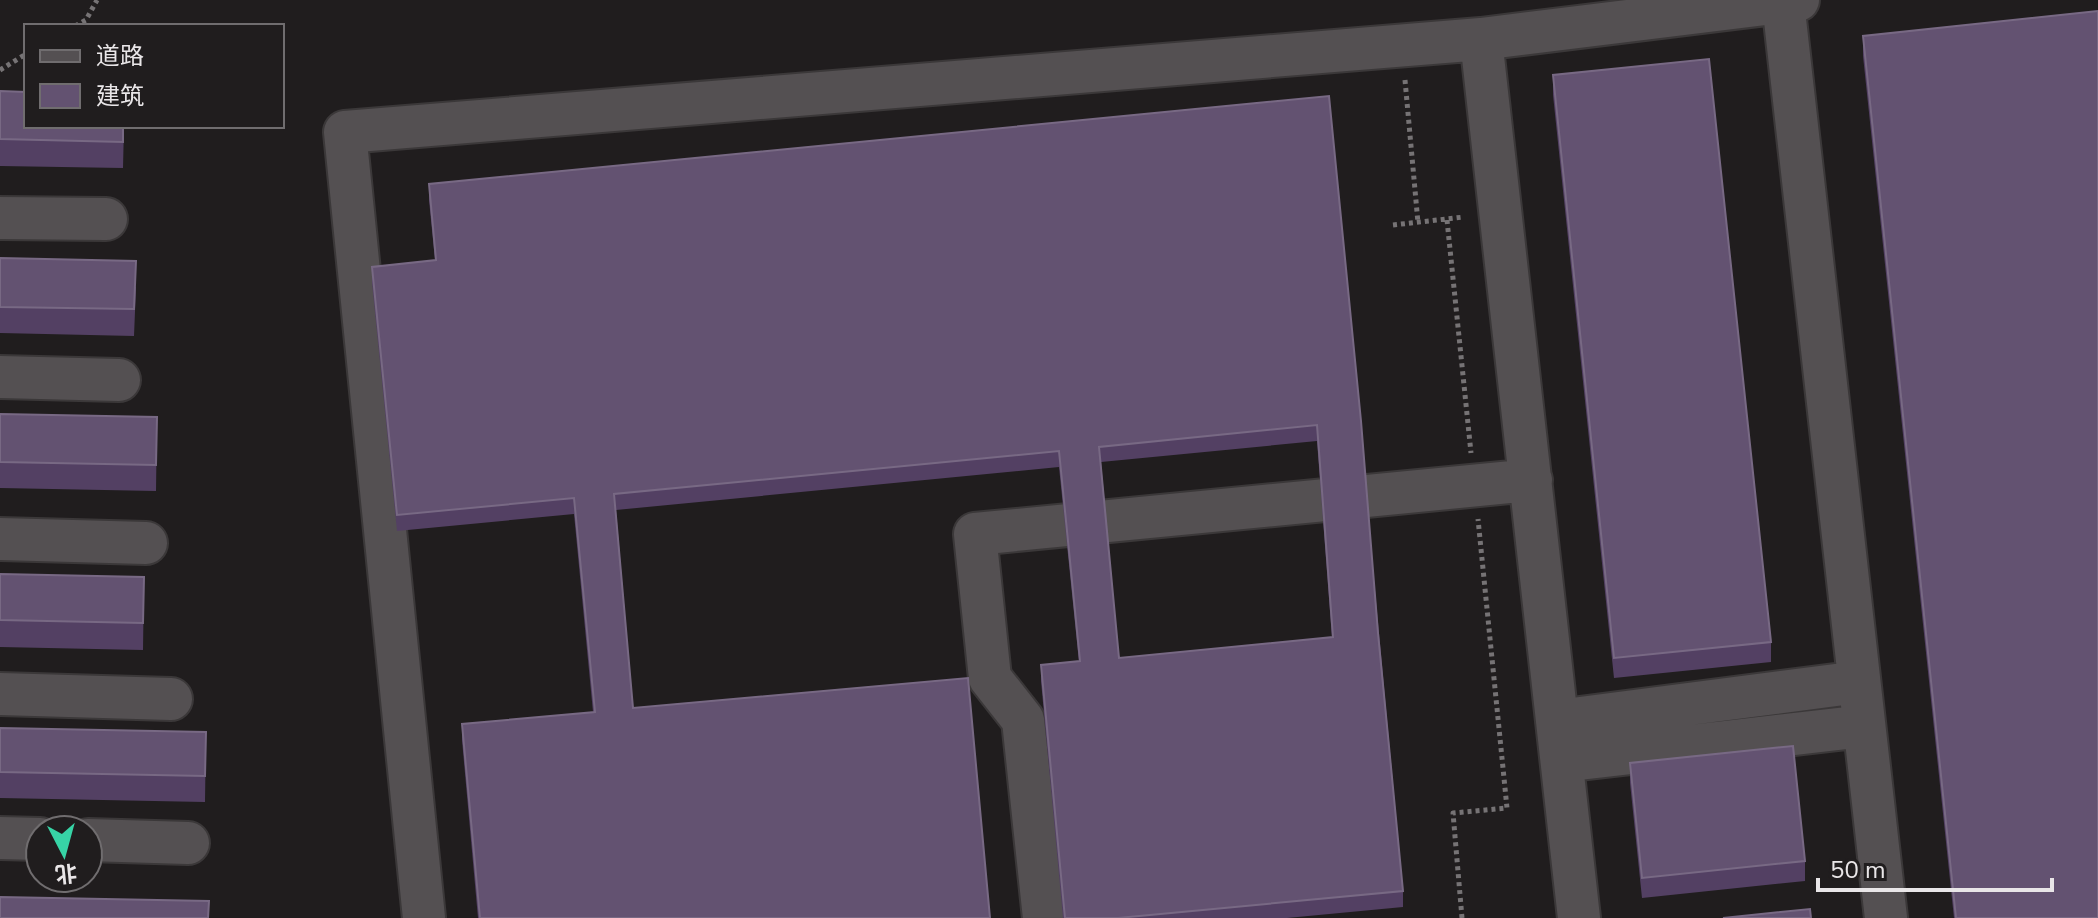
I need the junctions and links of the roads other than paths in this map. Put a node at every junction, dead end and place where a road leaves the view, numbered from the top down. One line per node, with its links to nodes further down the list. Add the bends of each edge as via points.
1 (1790, 1): 2 (lane); 10 (lane)
2 (1481, 39): 7 (lane); 19 (lane, via 345,132)
3 (0, 218): 4 (lane)
4 (106, 219)
5 (0, 377): 6 (lane)
6 (119, 380)
7 (1531, 480): 14 (lane); 20 (lane, via 975,534 990,678 1023,720)
8 (0, 539): 9 (lane)
9 (146, 543)
10 (1859, 682): 13 (lane); 14 (lane)
11 (0, 694): 12 (lane)
12 (171, 699)
13 (1864, 726): 14 (lane); 22 (lane)
14 (1560, 741): 21 (lane)
15 (0, 838): 16 (lane)
16 (24, 839)
17 (104, 840): 18 (lane)
18 (188, 843)
19 (424, 918)
20 (1044, 918)
21 (1579, 918)
22 (1886, 918)

